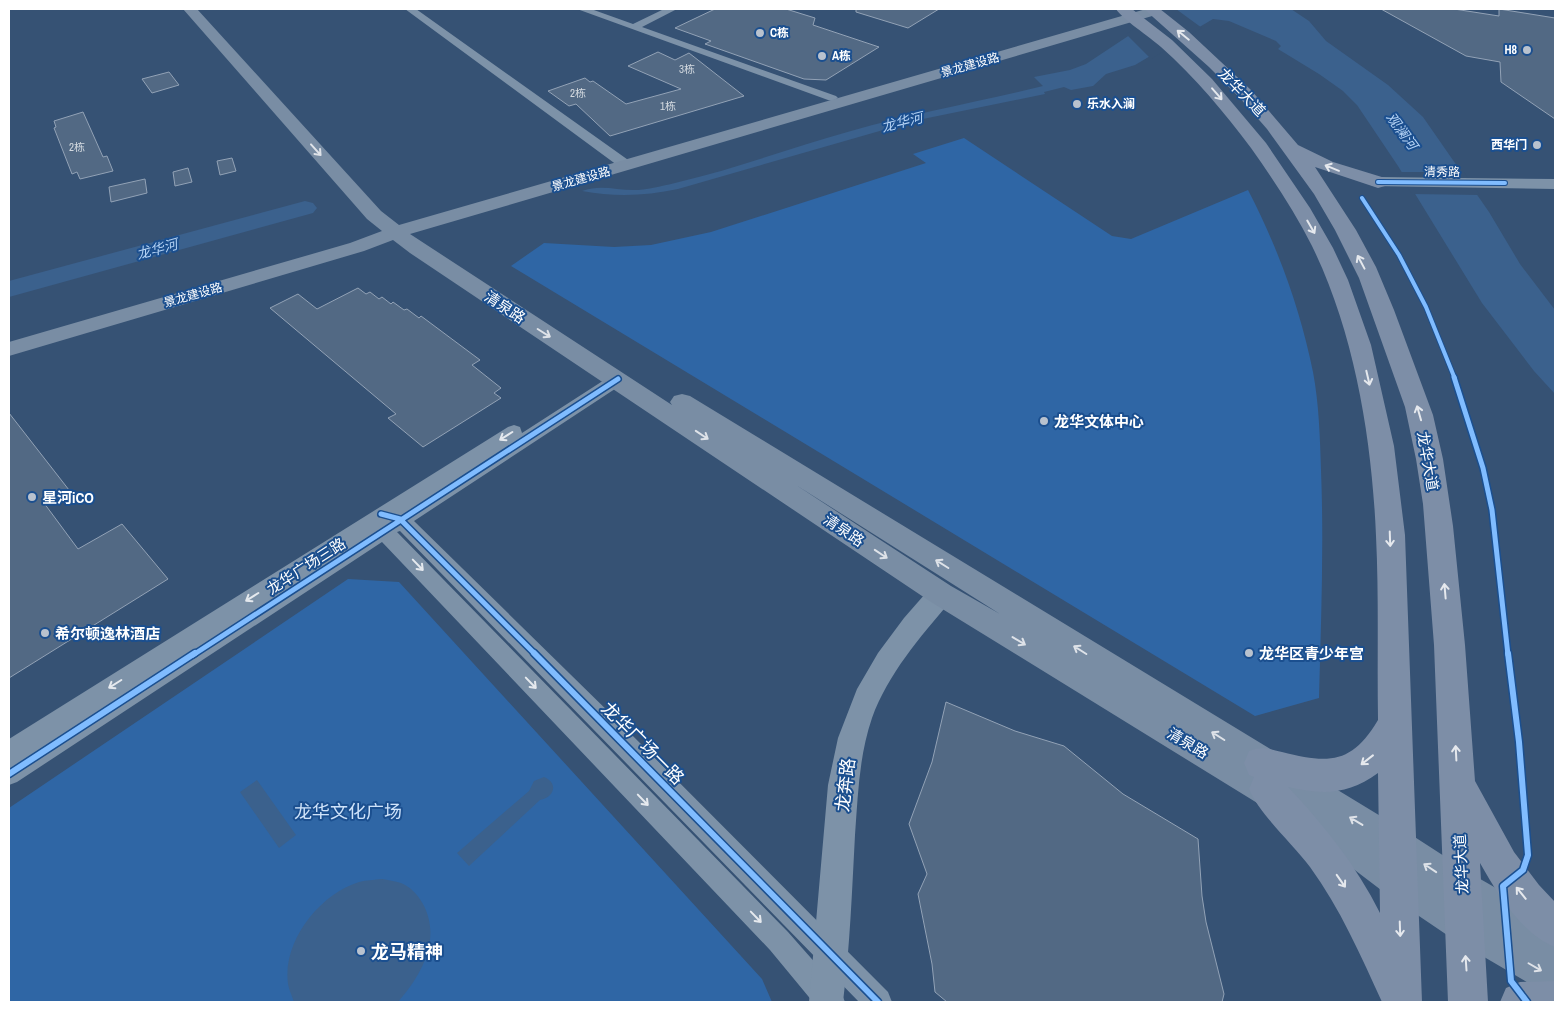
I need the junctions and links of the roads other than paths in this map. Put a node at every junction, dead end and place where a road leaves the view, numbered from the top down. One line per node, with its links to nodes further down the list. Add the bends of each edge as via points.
1 (190, 9): 15 (main road, 清泉路, one-way to 15, via 374,215)
2 (204, 9): 15 (main road, 清泉路)
3 (410, 9): 11 (street)
4 (582, 9): 7 (street)
5 (672, 9): 7 (street)
6 (1142, 13): 8 (main road, 龙华大道); 8 (main road, 龙华大道, one-way to 6); 9 (main road, 景龙建设路); 11 (main road, 景龙建设路)
7 (634, 27): 9 (street)
8 (1194, 57): 10 (main road, 龙华大道, via 1254,104); 21 (main road, 龙华大道, one-way to 21, via 1204,78 1284,183 1322,246 1349,313 1374,403 1388,508)
9 (832, 98): 11 (main road, 景龙建设路)
10 (1291, 146): 12 (main road, one-way to 10, via 1326,166); 14 (main road, 龙华大道)
11 (622, 163): 15 (main road, 景龙建设路)
12 (1378, 182): 13 (street, 清秀路); 14 (main road, via 1347,194)
13 (1555, 184)
14 (1335, 213): 25 (main road, 龙华大道, one-way to 14, via 1452,660 1439,530 1420,415 1382,308)
15 (400, 227): 16 (main road, 景龙建设路); 17 (main road, 景龙建设路, via 357,247); 18 (main road, 清泉路, one-way to 18, via 509,310); 24 (main road, 清泉路, one-way to 15)
16 (9, 337)
17 (9, 348)
18 (612, 376): 19 (street, 龙华广场三路); 20 (main road, 清泉路, one-way to 20)
19 (388, 521): 22 (street, 龙华广场三路, one-way to 22); 23 (street, 龙华广场三路); 30 (street, 龙华广场一路, via 770,890); 32 (street, one-way to 32, via 772,934)
20 (941, 594): 24 (main road, 清泉路, one-way to 24); 30 (street, 龙奔路, via 880,673 864,703 852,738 843,787)
21 (1395, 721): 24 (main road, one-way to 24, via 1384,744 1368,761 1346,774); 26 (main road, 龙华大道)
22 (9, 752)
23 (9, 774)
24 (1263, 776): 26 (main road, 清泉路, via 1326,827); 35 (main road, one-way to 35, via 1350,895)
25 (1457, 782): 27 (main road, 龙华大道); 28 (main road, one-way to 25, via 1511,881 1491,850)
26 (1398, 863): 27 (main road, 清泉路); 35 (main road, 龙华大道, one-way to 35)
27 (1463, 907): 29 (main road, 清泉路); 31 (main road, 清泉路, one-way to 31); 36 (main road, 龙华大道, one-way to 27)
28 (1555, 928)
29 (1555, 942)
30 (832, 958): 32 (street, 龙奔路); 34 (street, 龙华广场一路)
31 (1555, 978)
32 (828, 1001)
33 (1555, 1001): 37 (main road)
34 (878, 1002)
35 (1402, 1002)
36 (1468, 1002)
37 (1520, 1002)

